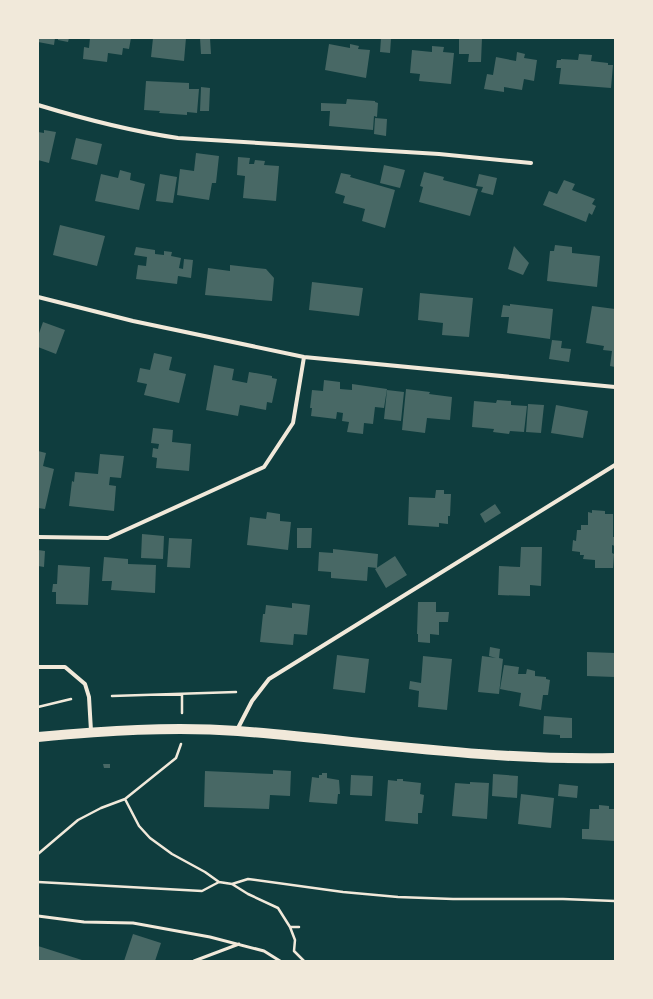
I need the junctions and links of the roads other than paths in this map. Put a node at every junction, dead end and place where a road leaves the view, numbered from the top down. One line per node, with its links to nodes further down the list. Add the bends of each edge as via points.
1 (38, 105): 2 (street, via 94,122 178,138 440,154)
2 (531, 163)
3 (38, 297): 4 (street)
4 (304, 356): 5 (street); 7 (street, via 293,423 264,467 108,538)
5 (615, 387)
6 (615, 465): 9 (street, via 269,679 252,700)
7 (38, 537)
8 (38, 667): 10 (street, via 65,667 85,684 89,697)
9 (237, 731): 10 (main road, via 182,728); 12 (main road, via 448,752 518,757)
10 (91, 732): 11 (main road)
11 (38, 737)
12 (615, 758)
13 (38, 916): 14 (lane, via 84,922 133,923)
14 (239, 944): 15 (lane); 16 (lane, via 264,951)
15 (194, 961)
16 (280, 961)

